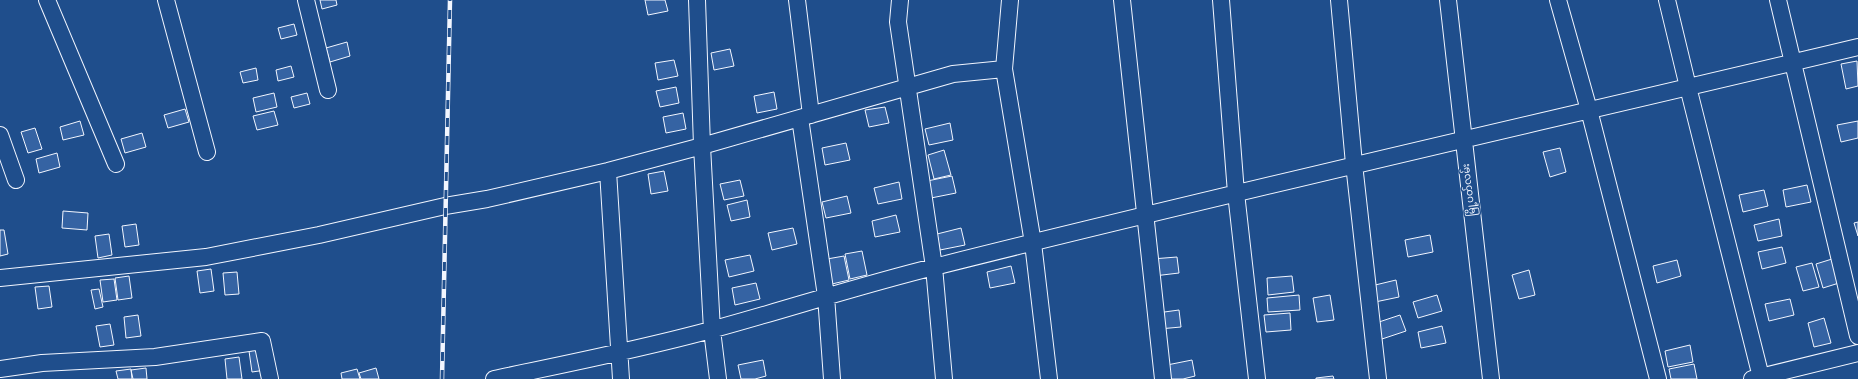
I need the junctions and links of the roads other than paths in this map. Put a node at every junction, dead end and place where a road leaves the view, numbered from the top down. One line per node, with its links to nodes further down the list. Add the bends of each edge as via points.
1 (47, 0): 27 (street)
2 (166, 0): 26 (street)
3 (306, 0): 20 (street)
4 (697, 0): 25 (street)
5 (797, 0): 22 (street)
6 (900, 0): 18 (street, via 898,22)
7 (1010, 0): 17 (street)
8 (1122, 0): 32 (street)
9 (1221, 0): 31 (street)
10 (1339, 0): 28 (street)
11 (1448, 0): 24 (street, မြို့ပတ်လမ်း)
12 (1558, 0): 21 (street)
13 (1668, 0): 19 (street)
14 (1778, 0): 16 (street)
15 (1858, 47): 16 (street)
16 (1793, 62): 19 (street); 38 (street)
17 (1004, 69): 18 (street, via 953,74); 33 (street)
18 (907, 87): 22 (street); 34 (street)
19 (1688, 87): 21 (street); 42 (street)
20 (328, 90)
21 (1589, 110): 24 (street); 54 (street)
22 (805, 117): 25 (street); 36 (street)
23 (0, 135): 30 (street)
24 (1464, 140): 28 (street); 53 (street, မြို့ပတ်လမ်း)
25 (702, 146): 29 (street); 37 (street)
26 (207, 152)
27 (116, 164)
28 (1354, 164): 31 (street); 52 (street)
29 (608, 171): 35 (street, via 319,235 206,257); 39 (street)
30 (16, 180)
31 (1236, 193): 32 (street); 51 (street)
32 (1145, 215): 33 (street); 50 (street)
33 (1032, 243): 34 (street); 49 (street)
34 (934, 267): 36 (street); 48 (street)
35 (0, 278)
36 (826, 296): 37 (street); 47 (street)
37 (712, 330): 39 (street); 46 (street)
38 (1858, 336)
39 (620, 353): 44 (street); 45 (street)
40 (1858, 353): 42 (street)
41 (0, 369): 43 (street, via 42,363 155,357 262,340)
42 (1757, 378)
43 (270, 379)
44 (494, 379)
45 (621, 379)
46 (718, 379)
47 (832, 379)
48 (944, 379)
49 (1049, 379)
50 (1163, 379)
51 (1257, 379)
52 (1378, 379)
53 (1491, 379)
54 (1658, 379)

